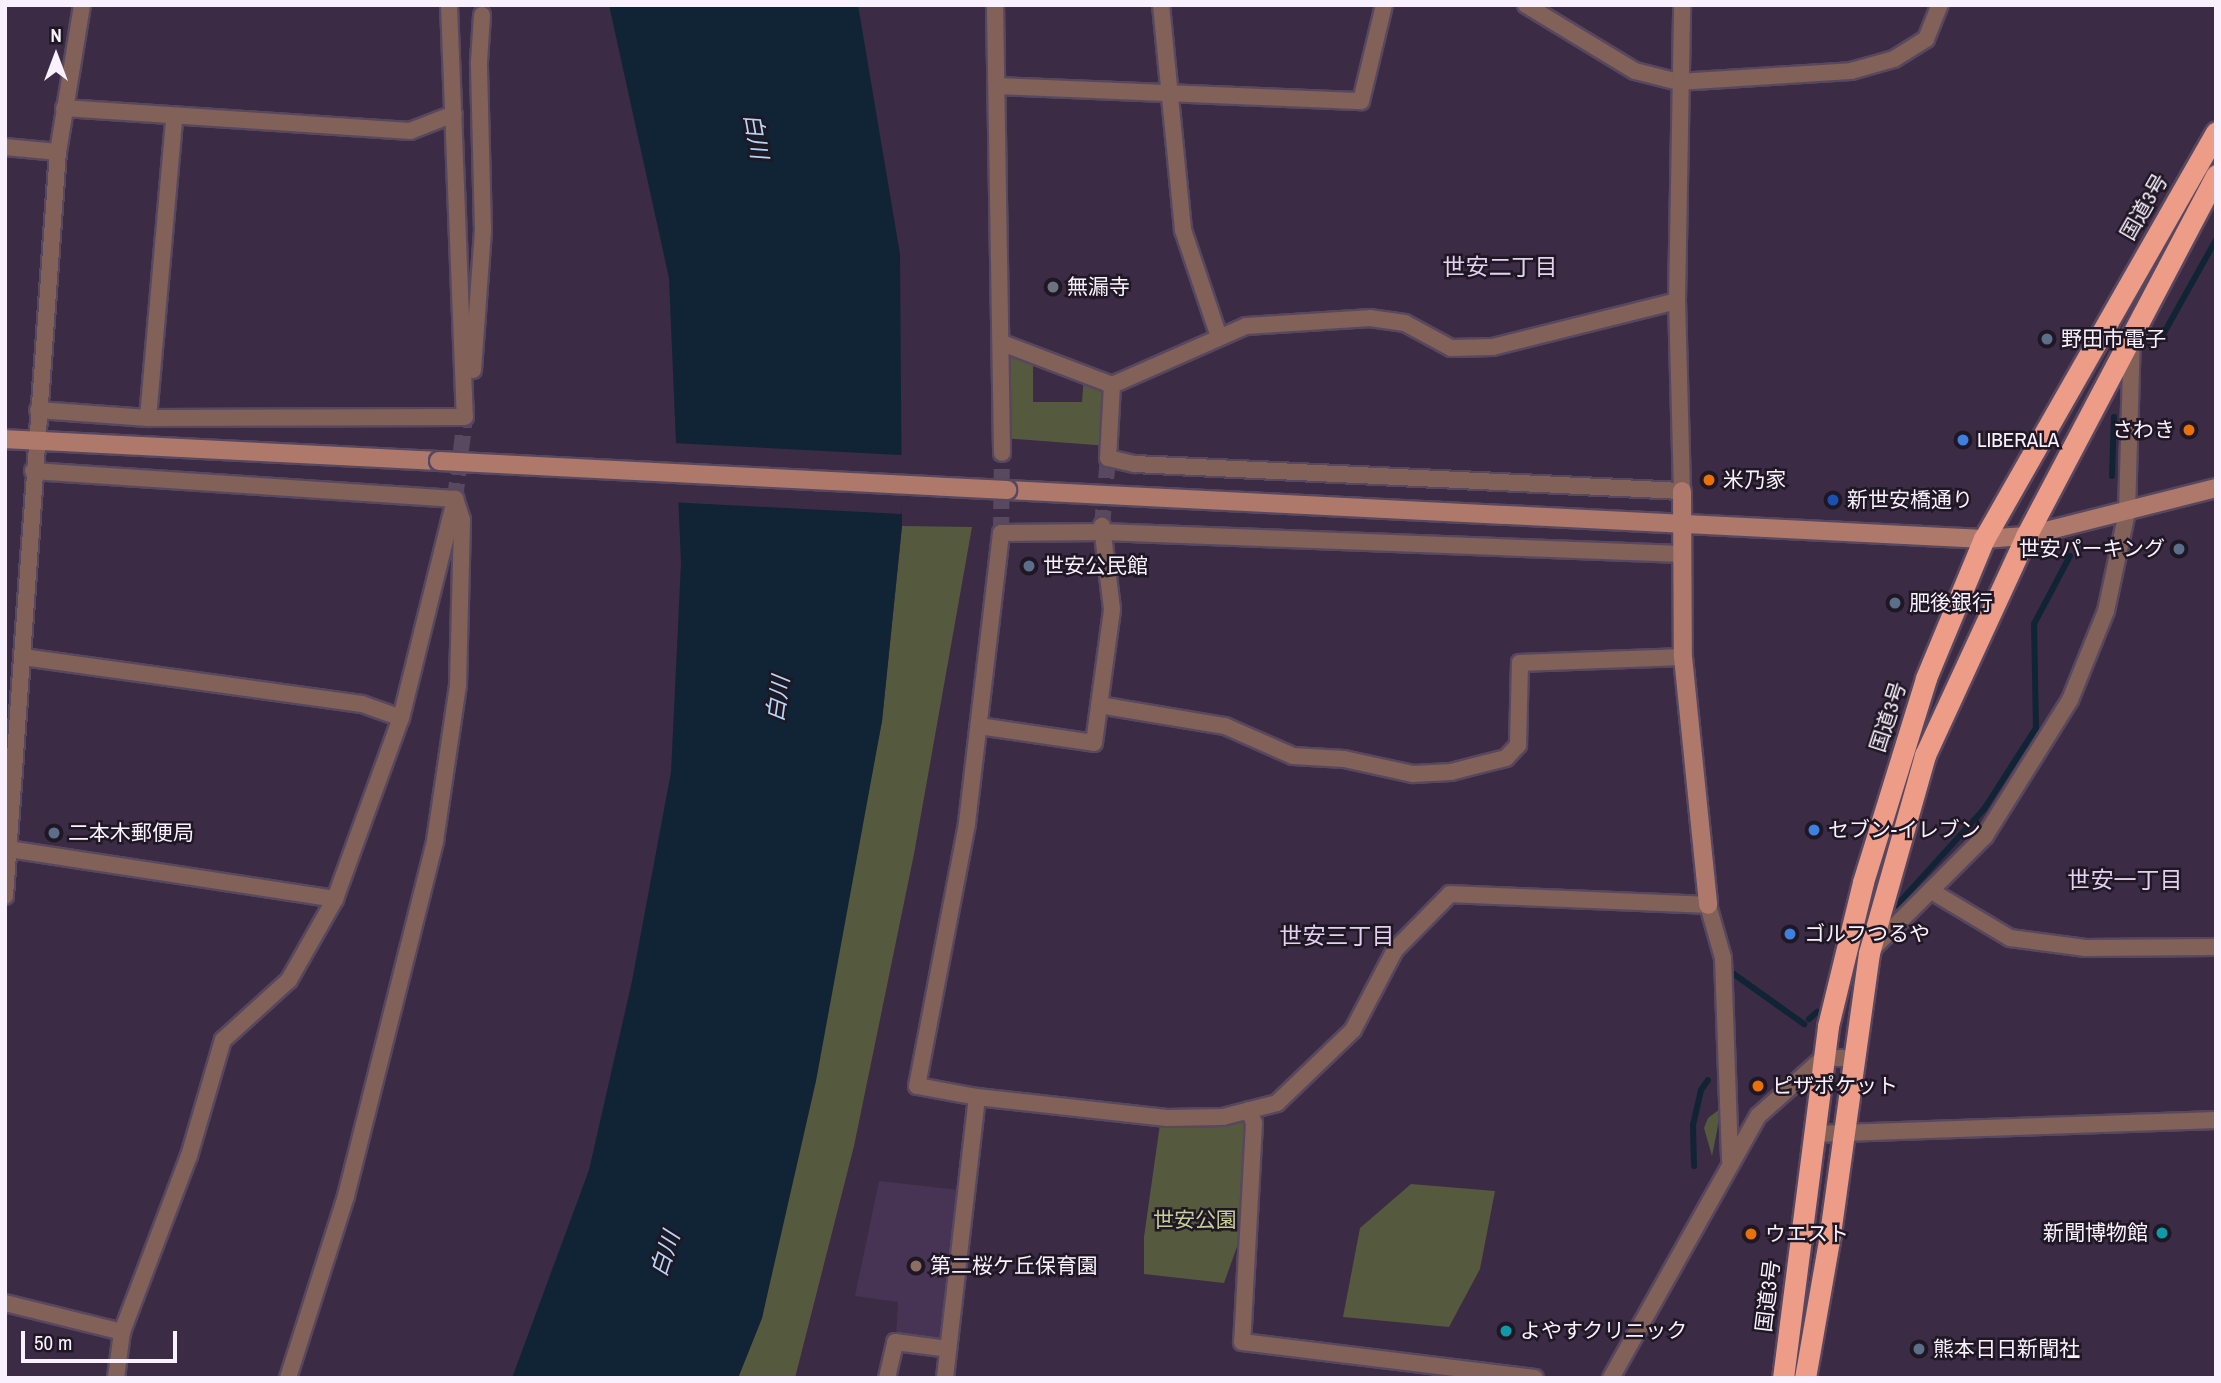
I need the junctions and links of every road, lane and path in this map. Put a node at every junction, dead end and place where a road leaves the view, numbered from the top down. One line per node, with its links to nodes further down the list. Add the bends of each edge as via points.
1 (82, 5): 13 (street)
2 (449, 5): 14 (street)
3 (995, 5): 11 (street)
4 (1161, 5): 12 (street)
5 (1384, 5): 12 (street, via 1361,101)
6 (1526, 5): 10 (street, via 1635,71)
7 (1682, 5): 10 (street)
8 (1940, 5): 10 (street, via 1926,38 1883,62 1851,71)
9 (482, 15): 26 (street, via 484,231 474,365)
10 (1678, 82): 20 (street)
11 (999, 86): 12 (street); 23 (street)
12 (1167, 92): 22 (street, via 1183,230)
13 (64, 108): 15 (street); 18 (street)
14 (454, 114): 15 (street, via 410,131); 26 (street)
15 (174, 118): 27 (street)
16 (2216, 132): 39 (highway, 国道3号)
17 (5, 146): 18 (street)
18 (58, 152): 25 (street)
19 (2216, 175): 21 (highway)
20 (1676, 301): 22 (street, via 1493,347 1451,348 1405,323 1371,318 1246,326); 33 (street)
21 (2133, 333): 35 (street); 38 (highway)
22 (1219, 337): 24 (street)
23 (1002, 343): 24 (street); 30 (street)
24 (1112, 385): 33 (street, via 1108,458 1135,464)
25 (38, 410): 27 (street); 29 (street)
26 (465, 417): 27 (street)
27 (148, 418)
28 (5, 439): 29 (street)
29 (36, 441): 31 (street); 36 (street, bridge)
30 (1002, 453)
31 (33, 471): 34 (street); 41 (street)
32 (2216, 488): 35 (street)
33 (1682, 491): 36 (street)
34 (455, 499): 44 (street); 65 (street, via 462,520 458,685 435,841 346,1196)
35 (2127, 512): 38 (street); 47 (street, via 2106,611 2070,700 1985,836)
36 (1683, 525): 39 (street); 40 (street)
37 (1103, 529): 40 (street); 43 (street, via 1112,609); 45 (street, via 1001,533)
38 (2026, 536): 39 (street); 52 (highway, via 1925,755)
39 (1984, 539): 53 (highway, 国道3号, via 1926,678 1897,768 1849,936)
40 (1682, 554): 42 (street)
41 (23, 657): 44 (street, via 362,704); 46 (street)
42 (1683, 657): 43 (street, via 1520,663 1518,745 1506,758 1451,772 1413,774 1344,759 1293,756 1225,726); 50 (street)
43 (1100, 705): 45 (street, via 1094,743)
44 (401, 718): 49 (street)
45 (979, 726): 55 (street, via 967,823 917,1086)
46 (9, 849): 48 (street); 49 (street)
47 (1933, 892): 51 (street, via 2010,938 2085,947); 52 (street)
48 (5, 897)
49 (335, 899): 62 (street, via 289,981 223,1040 189,1156)
50 (1708, 905): 56 (street, via 1450,894 1395,950 1353,1030 1277,1103); 60 (street, via 1723,958)
51 (2216, 947)
52 (1868, 953): 54 (highway)
53 (1823, 1058): 54 (street); 58 (highway, 国道3号); 60 (street, via 1758,1116)
54 (1853, 1058): 59 (highway)
55 (976, 1097): 56 (street, via 1167,1118 1223,1117); 63 (street)
56 (1249, 1110): 68 (street, via 1254,1123 1242,1342)
57 (2216, 1120): 59 (street)
58 (1814, 1133): 59 (street); 70 (highway, 国道3号)
59 (1841, 1136): 71 (highway, via 1829,1241)
60 (1730, 1161): 69 (street)
61 (5, 1303): 62 (street)
62 (122, 1332): 64 (street)
63 (948, 1349): 66 (street, via 895,1342); 67 (street)
64 (117, 1378)
65 (288, 1378)
66 (887, 1378)
67 (945, 1378)
68 (1535, 1378)
69 (1611, 1378)
70 (1783, 1378)
71 (1805, 1378)

